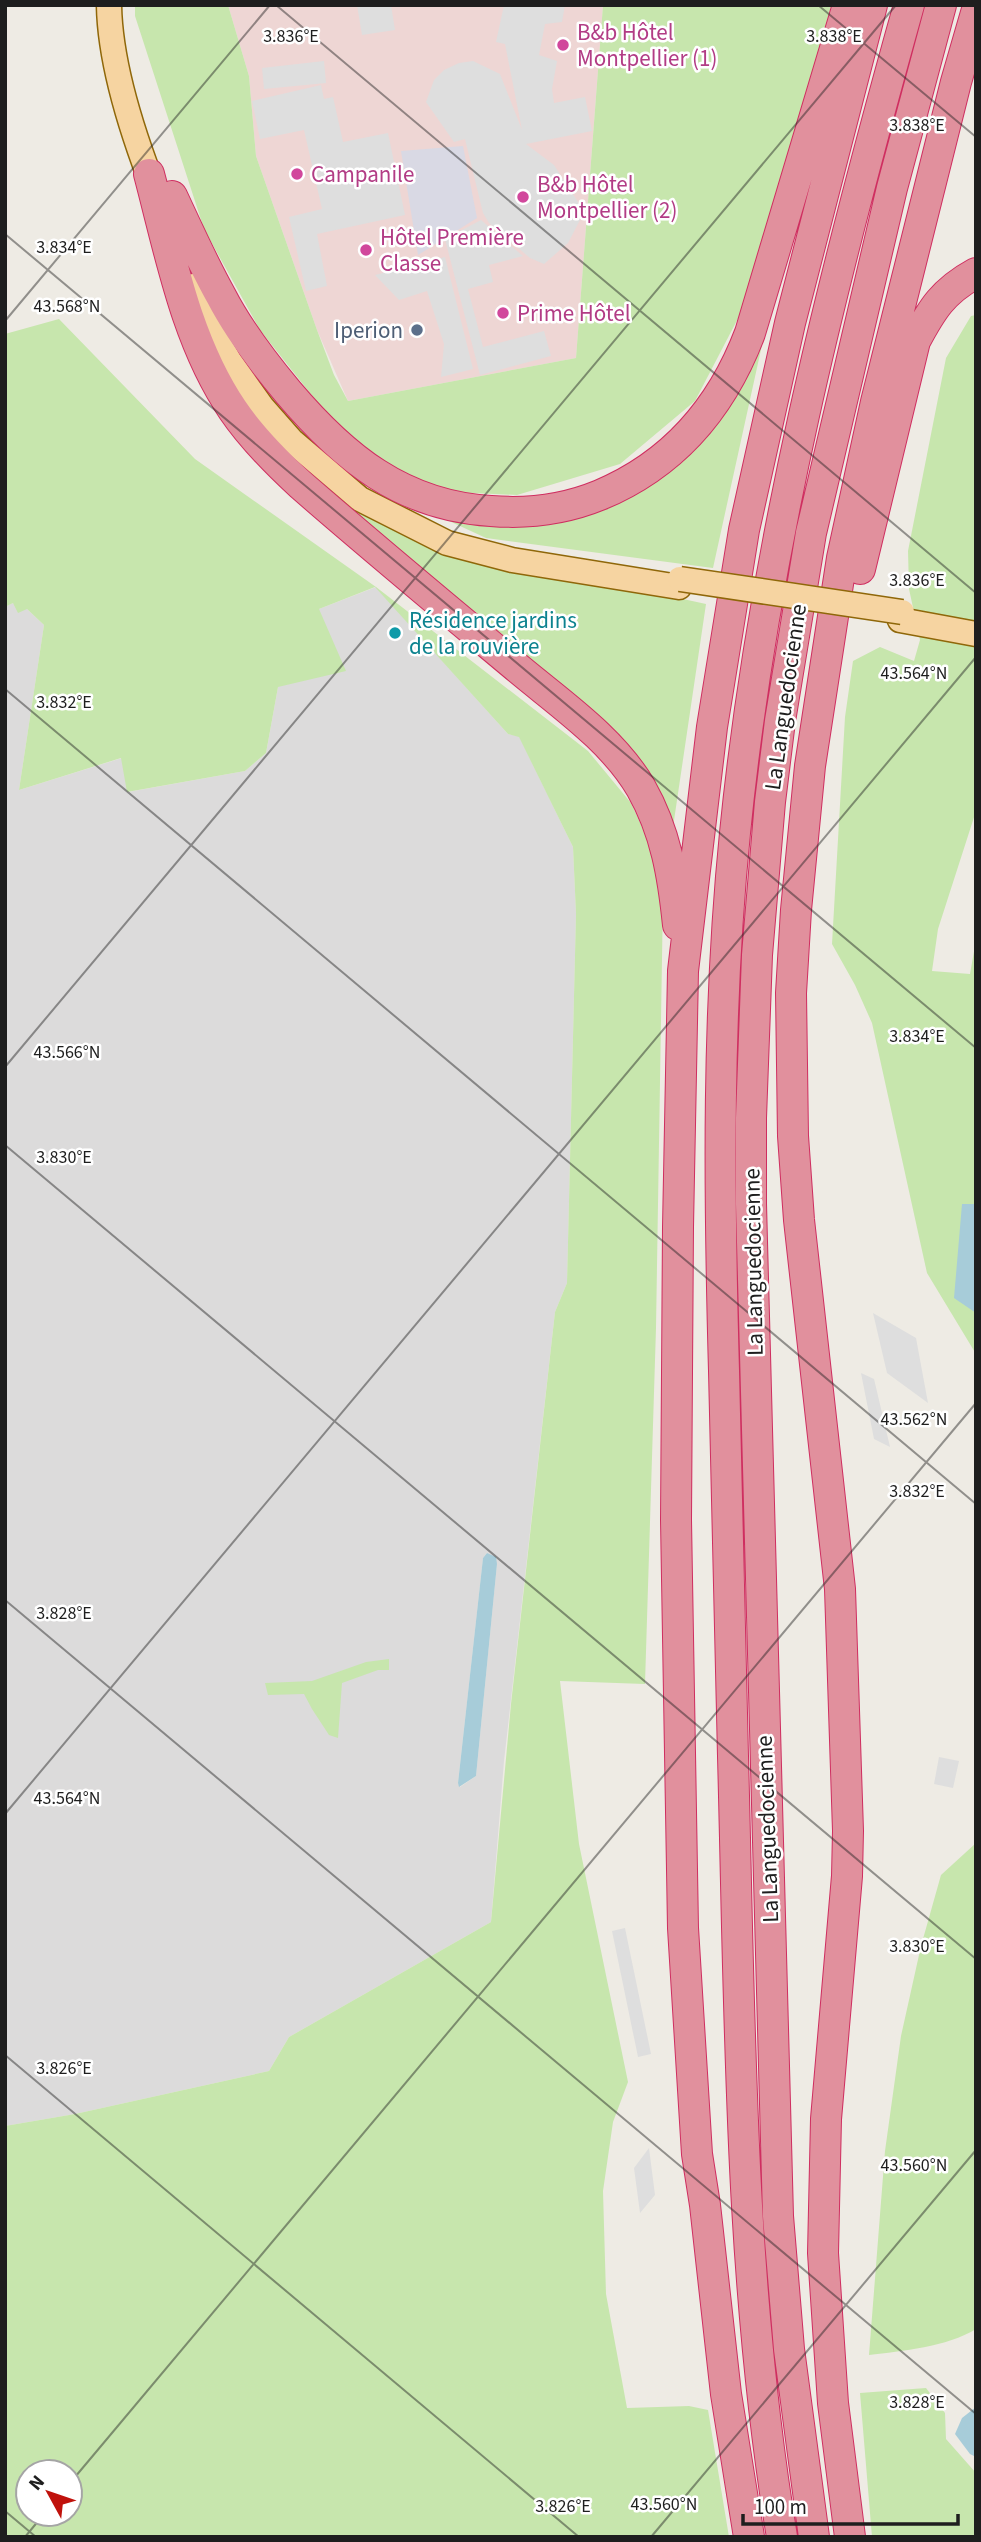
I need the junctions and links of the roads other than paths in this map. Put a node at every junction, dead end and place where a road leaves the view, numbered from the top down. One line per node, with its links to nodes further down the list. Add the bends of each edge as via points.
1 (109, 5): 8 (main road, via 118,71)
2 (122, 5): 9 (main road, via 128,63)
3 (848, 5): 9 (highway, via 750,333 730,379 703,419 669,454 628,482 581,502 537,511 474,510 414,494 361,465 316,424 250,344 220,296)
4 (872, 5): 16 (highway, via 805,264 744,530 713,715)
5 (909, 5): 18 (highway, La Languedocienne, via 817,360 782,516 748,719 724,983 719,1198 744,2139 757,2342)
6 (941, 5): 19 (highway, La Languedocienne, via 889,201 811,534 771,789 756,968 751,1204 776,2165 789,2348)
7 (976, 13): 15 (highway, via 876,401 842,558)
8 (149, 174): 11 (main road, via 204,318 230,362 291,440 360,499 447,543 512,560); 16 (highway, via 204,357 248,431 332,513 592,732 640,786 668,851)
9 (172, 197): 11 (main road, via 212,313 237,359 293,430 329,465 410,516 451,534 503,549)
10 (976, 273): 15 (highway, via 956,284 932,309 915,341)
11 (679, 583): 12 (main road, bridge)
12 (901, 616): 13 (main road); 14 (main road)
13 (976, 621)
14 (976, 634)
15 (810, 766): 20 (highway, via 793,948 791,1084 799,1220 840,1589 847,1875 826,2119 823,2240 833,2403)
16 (683, 971): 17 (highway, via 676,1507 683,1928 697,2154 726,2395)
17 (749, 2537)
18 (782, 2537)
19 (814, 2537)
20 (850, 2537)

